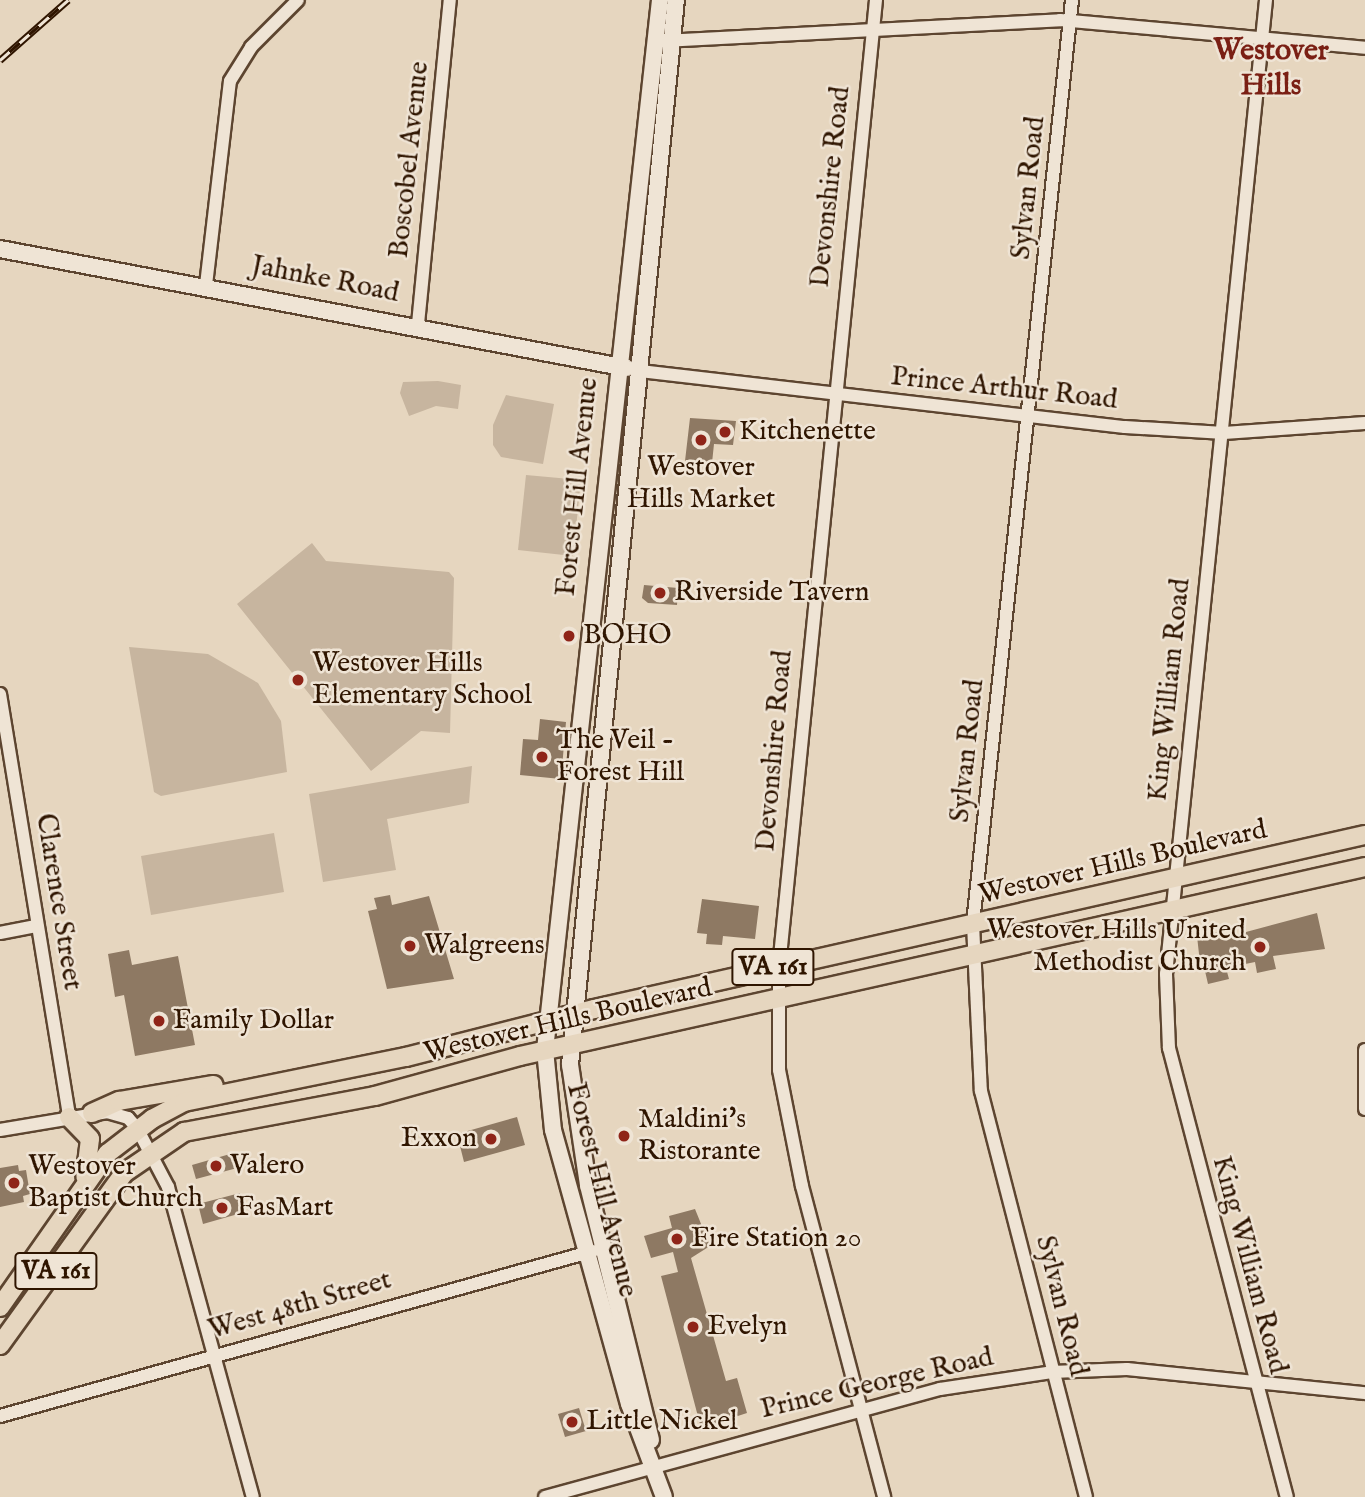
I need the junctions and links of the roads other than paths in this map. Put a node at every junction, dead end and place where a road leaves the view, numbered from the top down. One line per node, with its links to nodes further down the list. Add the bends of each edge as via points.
1 (298, 0): 14 (street, via 251,47 230,81)
2 (450, 0): 15 (street, Boscobel Avenue)
3 (660, 0): 11 (main road, Forest Hill Avenue)
4 (676, 0): 11 (main road, Forest Hill Avenue)
5 (876, 0): 9 (street, Devonshire Road)
6 (1072, 0): 8 (street, Sylvan Road)
7 (1266, 0): 10 (street, King William Road)
8 (1070, 20): 9 (street); 10 (street); 19 (street, Sylvan Road)
9 (873, 27): 11 (street); 18 (street, Devonshire Road)
10 (1262, 38): 12 (street); 21 (street, King William Road)
11 (664, 41): 16 (main road, Forest Hill Avenue); 17 (main road, Forest Hill Avenue)
12 (1365, 48)
13 (0, 249): 14 (main road, Jahnke Road)
14 (206, 285): 15 (main road, Jahnke Road)
15 (418, 324): 16 (main road, Jahnke Road)
16 (617, 365): 17 (main road, Jahnke Road); 34 (main road, Forest Hill Avenue)
17 (640, 371): 18 (street, Prince Arthur Road); 33 (main road, Forest Hill Avenue)
18 (834, 395): 19 (street, Prince Arthur Road); 31 (street, Devonshire Road)
19 (1030, 417): 21 (street, Prince Arthur Road); 27 (street, Sylvan Road)
20 (1365, 423): 21 (street, Prince Arthur Road)
21 (1224, 433): 25 (street, King William Road, via 1182,793 1180,860)
22 (0, 694): 28 (street, Clarence Street)
23 (1365, 835): 25 (main road, Westover Hills Boulevard / VA 161)
24 (1365, 867): 26 (main road, Westover Hills Boulevard / VA 161)
25 (1172, 878): 26 (street, King William Road); 27 (main road, Westover Hills Boulevard / VA 161)
26 (1170, 914): 30 (main road, Westover Hills Boulevard / VA 161); 52 (street, King William Road, via 1169,1048)
27 (973, 924): 30 (street, Sylvan Road); 31 (main road, Westover Hills Boulevard / VA 161)
28 (37, 926): 29 (street); 41 (street, Clarence Street)
29 (0, 933)
30 (974, 957): 32 (main road, Westover Hills Boulevard / VA 161); 51 (street, Sylvan Road, via 981,1091)
31 (779, 966): 32 (street, Devonshire Road); 33 (main road, Westover Hills Boulevard / VA 161)
32 (779, 1000): 35 (main road, Westover Hills Boulevard / VA 161); 55 (street, Devonshire Road, via 783,1089)
33 (573, 1014): 34 (main road, Westover Hills Boulevard / VA 161); 35 (main road, Forest Hill Avenue)
34 (548, 1021): 36 (main road, Forest Hill Avenue); 38 (main road, Westover Hills Boulevard / VA 161, via 406,1057)
35 (571, 1045): 36 (main road, Westover Hills Boulevard / VA 161); 46 (main road, Forest Hill Avenue, via 574,1117)
36 (545, 1050): 44 (main road, Westover Hills Boulevard / VA 161, via 375,1096 194,1129); 47 (main road, Forest Hill Avenue, via 548,1108)
37 (1365, 1050): 39 (street)
38 (245, 1087): 40 (main road, via 195,1086 119,1101); 42 (main road, Westover Hills Boulevard / VA 161, via 184,1102)
39 (1365, 1109)
40 (92, 1113): 41 (street); 42 (street, via 121,1114)
41 (69, 1117): 43 (street); 45 (main road, via 90,1139)
42 (137, 1128): 44 (street); 45 (main road, Westover Hills Boulevard / VA 161)
43 (0, 1130)
44 (152, 1150): 49 (main road, Westover Hills Boulevard / VA 161, via 113,1186); 50 (street, via 168,1187)
45 (85, 1181): 48 (main road, Westover Hills Boulevard / VA 161)
46 (603, 1248): 47 (street, West 48th Street); 56 (main road, Forest Hill Avenue, via 644,1399)
47 (587, 1252): 50 (street, West 48th Street); 56 (main road, Forest Hill Avenue, via 629,1404)
48 (0, 1307)
49 (0, 1345)
50 (214, 1356): 54 (street, West 48th Street); 57 (street)
51 (1052, 1372): 52 (street, Prince George Road, via 1127,1369); 55 (street, Prince George Road, via 940,1389); 61 (street, Sylvan Road)
52 (1255, 1384): 53 (street, Prince George Road); 62 (street, King William Road)
53 (1365, 1393)
54 (3, 1410)
55 (859, 1410): 56 (street, Prince George Road); 60 (street, Devonshire Road)
56 (655, 1467): 58 (street, Prince George Road); 59 (main road, Forest Hill Avenue)
57 (253, 1497)
58 (545, 1497)
59 (664, 1497)
60 (884, 1497)
61 (1086, 1497)
62 (1287, 1497)

